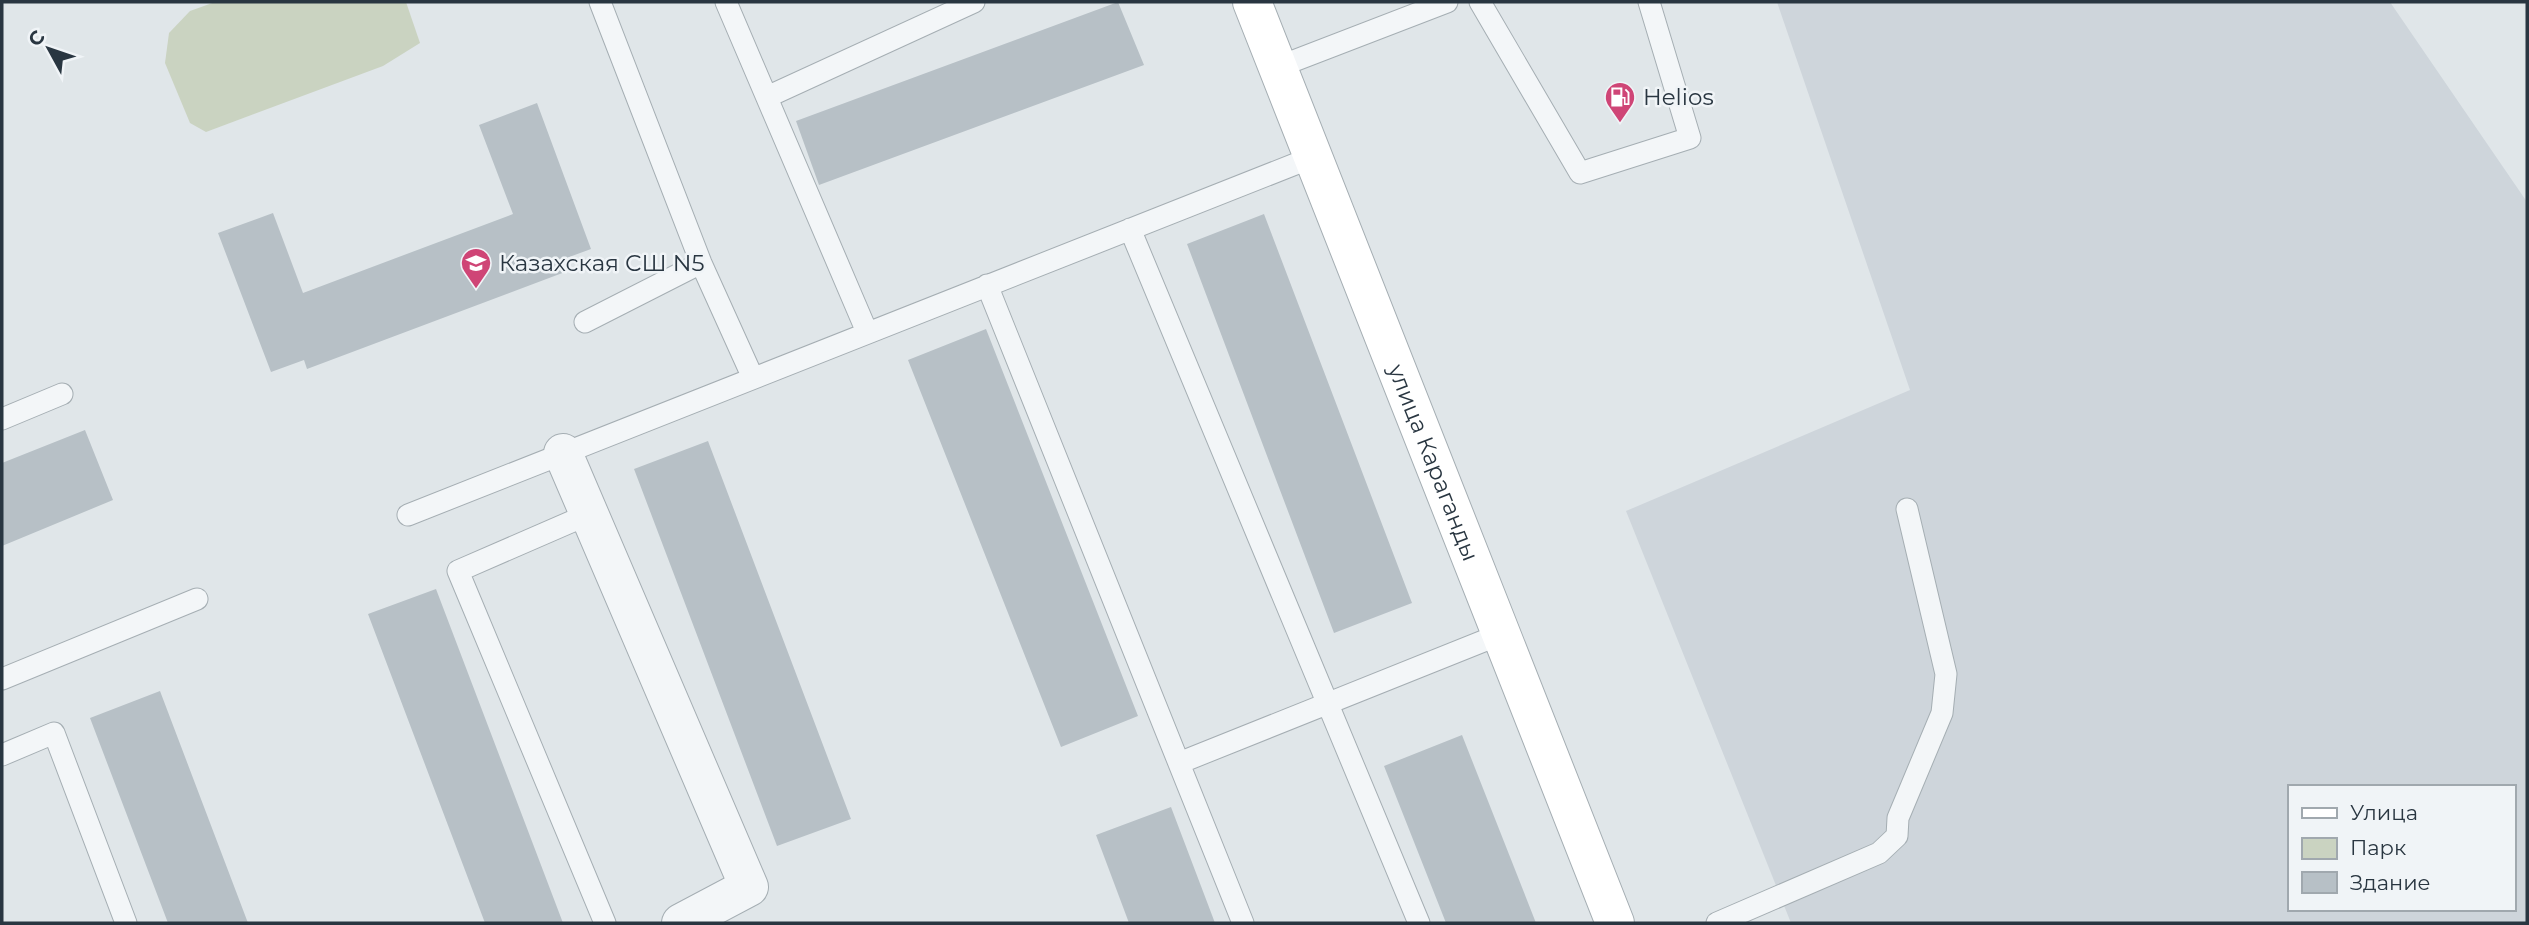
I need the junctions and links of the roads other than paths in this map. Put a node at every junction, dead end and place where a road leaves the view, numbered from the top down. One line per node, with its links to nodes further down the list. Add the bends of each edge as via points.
1 (600, 2): 12 (lane)
2 (726, 2): 9 (lane)
3 (974, 2): 9 (lane)
4 (1252, 2): 8 (main road, улица Караганды)
5 (1447, 2): 8 (lane)
6 (1480, 2): 7 (lane, via 1580,173 1690,138)
7 (1649, 2)
8 (1278, 67): 10 (main road, улица Караганды)
9 (766, 97): 15 (lane)
10 (1313, 157): 11 (lane); 24 (main road, улица Караганды)
11 (1130, 229): 13 (lane); 26 (lane)
12 (701, 263): 14 (lane); 16 (lane)
13 (987, 285): 15 (lane); 28 (lane)
14 (585, 322)
15 (867, 332): 16 (lane)
16 (753, 378): 19 (lane)
17 (62, 394): 18 (lane)
18 (2, 419)
19 (563, 453): 21 (street); 22 (lane)
20 (1908, 509): 35 (lane, via 1946,674 1942,713 1898,818 1897,836 1879,853)
21 (589, 514): 30 (lane, via 458,571); 31 (street, via 749,887)
22 (408, 515)
23 (197, 599): 25 (lane)
24 (1501, 634): 26 (lane); 34 (main road, улица Караганды)
25 (2, 679)
26 (1328, 704): 28 (lane); 33 (lane)
27 (2, 755): 29 (lane, via 54,733)
28 (1179, 763): 32 (lane)
29 (126, 923)
30 (605, 923)
31 (681, 923)
32 (1243, 923)
33 (1419, 923)
34 (1615, 923)
35 (1717, 923)

